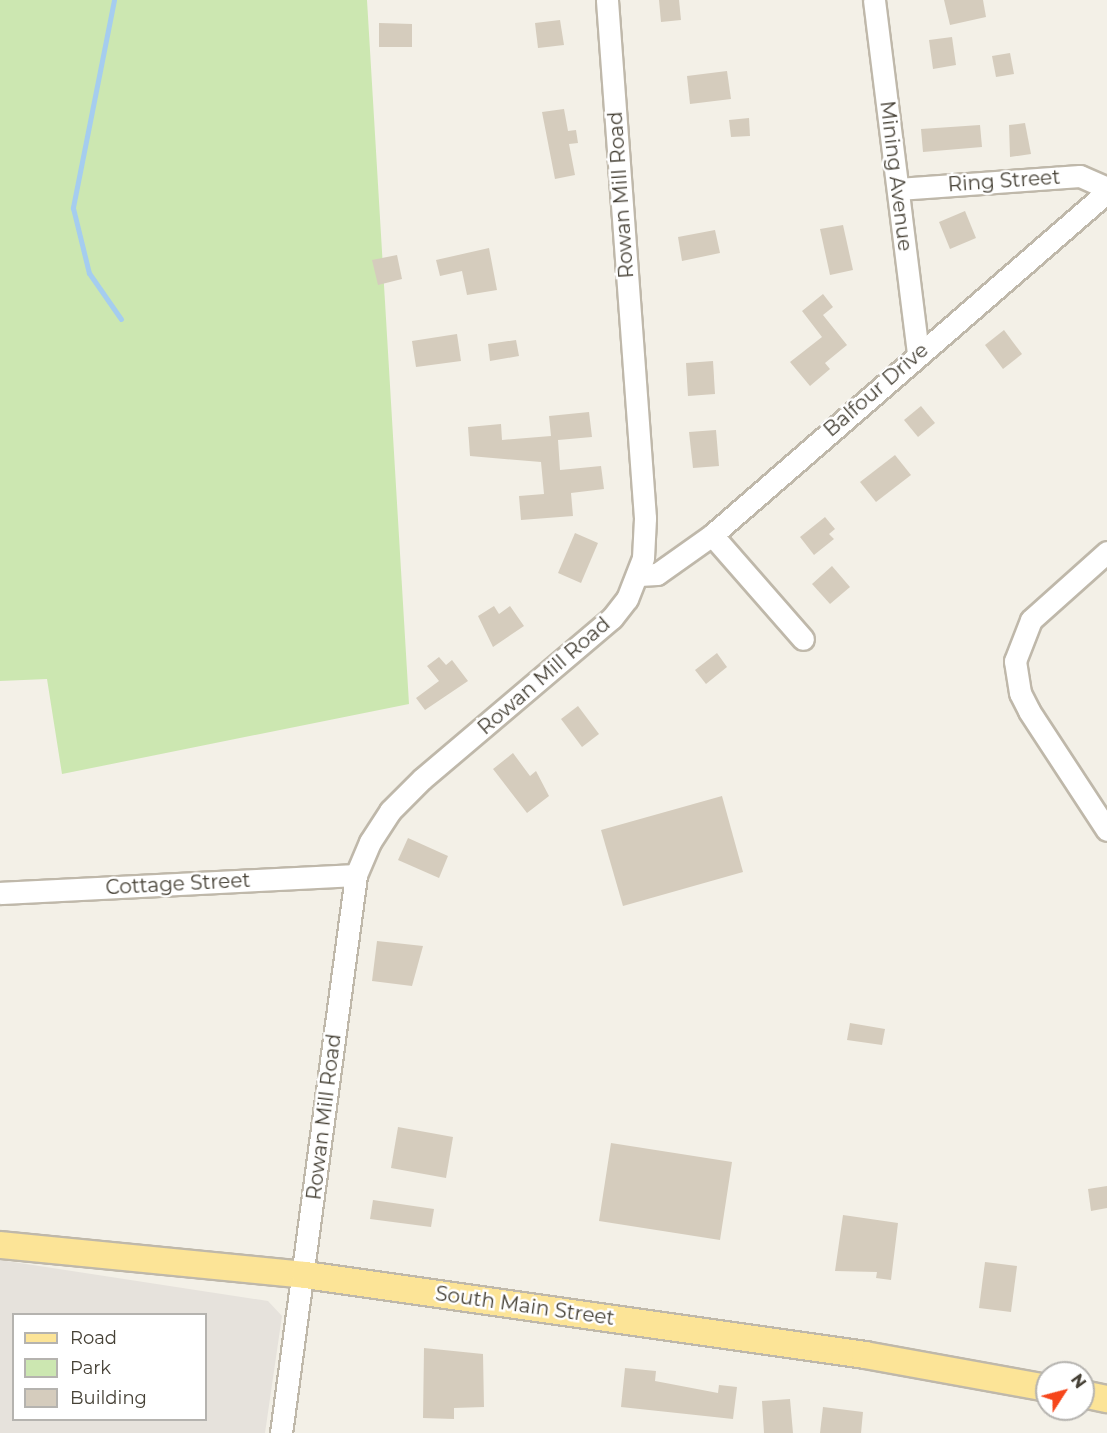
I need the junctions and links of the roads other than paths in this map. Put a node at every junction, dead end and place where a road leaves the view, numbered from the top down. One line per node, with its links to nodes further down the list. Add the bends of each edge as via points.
1 (607, 0): 8 (street, Rowan Mill Road, via 645,518)
2 (874, 0): 3 (street, Mining Avenue)
3 (898, 189): 4 (street, Ring Street, via 1080,176); 5 (street, Mining Avenue)
4 (1107, 190): 5 (street, Balfour Drive)
5 (918, 352): 6 (street, Balfour Drive)
6 (712, 535): 8 (street, Balfour Drive, via 657,574); 9 (street)
7 (1107, 552): 10 (street, via 1031,620 1015,661 1020,693 1029,711)
8 (639, 575): 11 (street, Rowan Mill Road, via 627,599 589,642 390,811)
9 (803, 639)
10 (1107, 830)
11 (356, 875): 12 (street, Cottage Street); 14 (street, Rowan Mill Road)
12 (0, 893)
13 (0, 1245): 14 (main road, South Main Street)
14 (305, 1275): 15 (main road, South Main Street, via 865,1355); 16 (street, Rowan Mill Road)
15 (1035, 1386)
16 (281, 1433)

